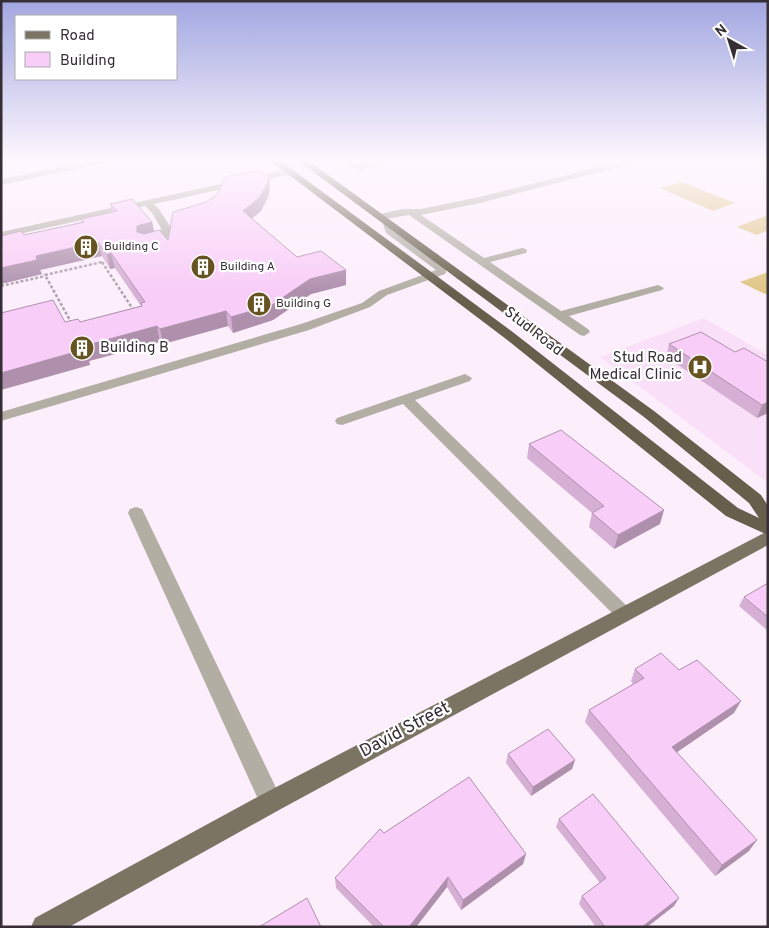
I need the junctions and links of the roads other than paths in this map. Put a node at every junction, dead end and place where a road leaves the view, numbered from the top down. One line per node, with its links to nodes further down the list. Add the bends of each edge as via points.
1 (136, 205): 8 (street)
2 (150, 205): 9 (street, via 166,228 163,238)
3 (334, 205): 12 (highway, Stud Road)
4 (363, 205): 7 (highway, Stud Road)
5 (452, 205): 6 (street)
6 (412, 213): 7 (street, via 402,212); 11 (street)
7 (384, 221): 12 (street, via 388,231 441,269); 21 (highway, Stud Road, via 649,414 755,500)
8 (1, 235)
9 (146, 243)
10 (522, 251): 11 (street)
11 (484, 262): 14 (street)
12 (430, 276): 18 (street, via 383,293 366,305 305,327); 22 (highway, Stud Road, via 732,512)
13 (658, 288): 14 (street)
14 (560, 315): 15 (street)
15 (584, 332)
16 (465, 378): 17 (street)
17 (406, 399): 19 (street); 24 (street)
18 (1, 417)
19 (342, 421)
20 (136, 513): 25 (street)
21 (768, 519)
22 (768, 529)
23 (768, 537): 24 (main road, David Street)
24 (623, 613): 25 (main road, David Street)
25 (271, 802): 26 (main road, David Street)
26 (44, 927)

